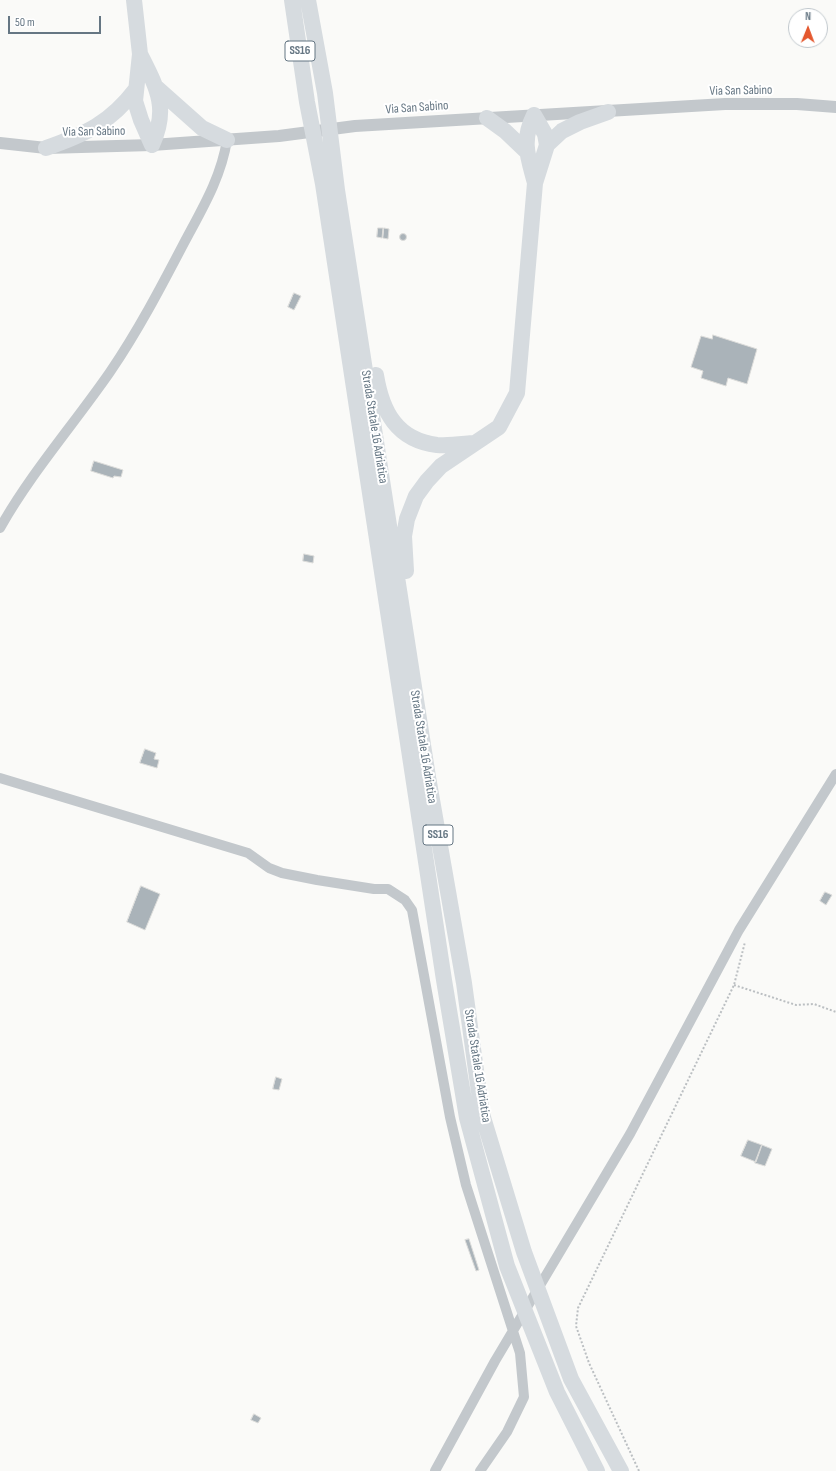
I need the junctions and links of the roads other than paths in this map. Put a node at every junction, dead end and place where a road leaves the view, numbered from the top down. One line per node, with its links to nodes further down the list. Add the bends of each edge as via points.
1 (134, 0): 5 (highway)
2 (280, 0): 8 (highway, via 290,59)
3 (292, 0): 8 (highway, Strada Statale 16 Adriatica / SS16)
4 (308, 0): 20 (highway, Strada Statale 16 Adriatica / SS16, via 325,93)
5 (140, 54): 6 (highway); 7 (highway)
6 (157, 88): 13 (highway, via 202,128); 15 (highway, via 161,120)
7 (136, 89): 15 (highway, via 135,101 140,120); 17 (highway, via 122,107 97,126)
8 (307, 102): 20 (highway, Strada Statale 16 Adriatica / SS16)
9 (836, 107): 10 (street, Via San Sabino, via 725,104)
10 (608, 112): 11 (street, Via San Sabino); 16 (highway, via 562,131)
11 (534, 115): 12 (street, Via San Sabino); 16 (highway, via 545,134); 18 (highway, via 527,129)
12 (487, 118): 13 (street, Via San Sabino, via 355,126); 18 (highway, via 505,130)
13 (227, 140): 15 (street, Via San Sabino); 22 (street, via 215,186 159,291 110,371)
14 (0, 143): 17 (street, Via San Sabino)
15 (152, 145): 17 (street, Via San Sabino)
16 (547, 145): 19 (highway)
17 (46, 148)
18 (526, 151): 19 (highway)
19 (535, 183): 21 (highway, via 517,393 499,427)
20 (332, 184): 21 (highway, via 353,226 383,406 391,420 404,432 420,440 438,445); 24 (highway, Strada Statale 16 Adriatica / SS16); 28 (highway, Strada Statale 16 Adriatica / SS16, via 444,980 467,1118 507,1266 557,1392)
21 (474, 443): 24 (highway, via 441,466 427,481 416,496 407,519 404,536 404,557 430,730)
22 (0, 528)
23 (836, 774): 26 (street, via 739,930 630,1134 495,1361)
24 (428, 777): 29 (highway, Strada Statale 16 Adriatica / SS16, via 464,983 482,1114 524,1252 571,1379)
25 (0, 778): 27 (street, via 248,853 269,868 282,873 338,884 388,889 405,900 412,910 450,1117 466,1185 520,1353 524,1381 524,1397 507,1432)
26 (435, 1471)
27 (480, 1471)
28 (598, 1471)
29 (621, 1471)

